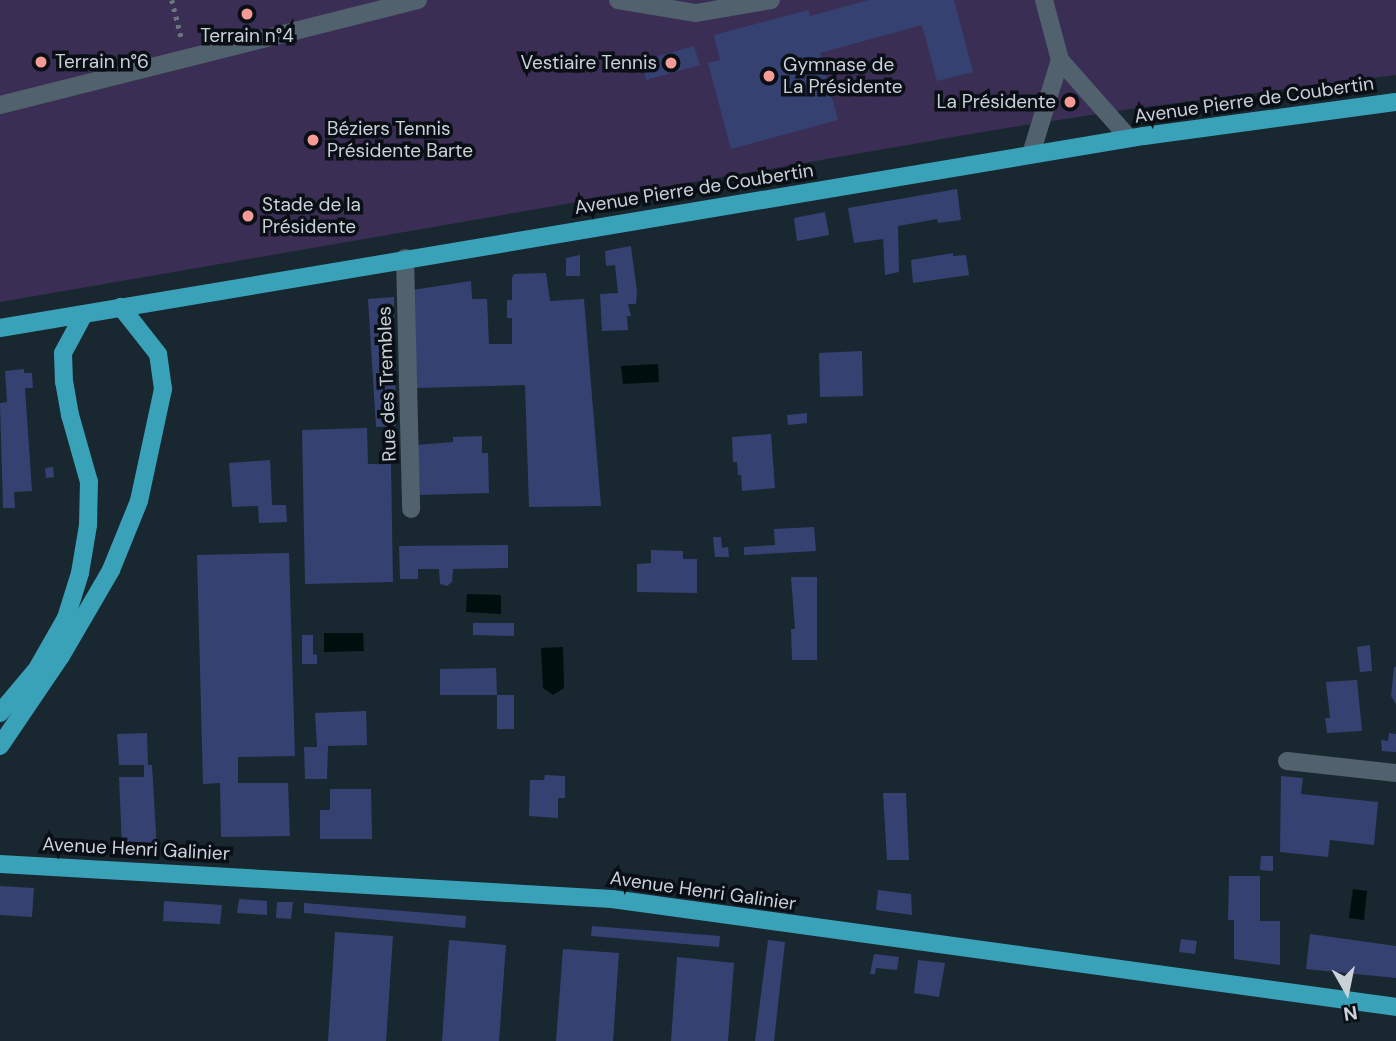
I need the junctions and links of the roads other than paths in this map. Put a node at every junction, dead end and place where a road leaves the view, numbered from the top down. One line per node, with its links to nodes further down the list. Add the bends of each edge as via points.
1 (418, 0): 7 (street)
2 (618, 0): 3 (street, via 696,13)
3 (771, 0)
4 (1044, 0): 5 (street)
5 (1060, 60): 8 (street); 9 (street)
6 (1396, 102): 8 (main road, Avenue Pierre de Coubertin)
7 (0, 105)
8 (1129, 138): 9 (main road, Avenue Pierre de Coubertin)
9 (1031, 154): 10 (main road, Avenue Pierre de Coubertin)
10 (405, 258): 11 (main road, Avenue Pierre de Coubertin); 14 (street, Rue des Trembles)
11 (121, 307): 12 (main road, Avenue Pierre de Coubertin); 16 (main road, via 158,354 163,390 139,501 104,581 61,656)
12 (84, 314): 13 (main road, Avenue Pierre de Coubertin); 15 (main road, via 63,353 68,404 89,482 80,573 66,618 37,669)
13 (4, 323)
14 (411, 509)
15 (0, 713)
16 (0, 746)
17 (1287, 761): 18 (street)
18 (1396, 773)
19 (0, 864): 20 (main road, Avenue Henri Galinier, via 612,899)
20 (1396, 1007)

